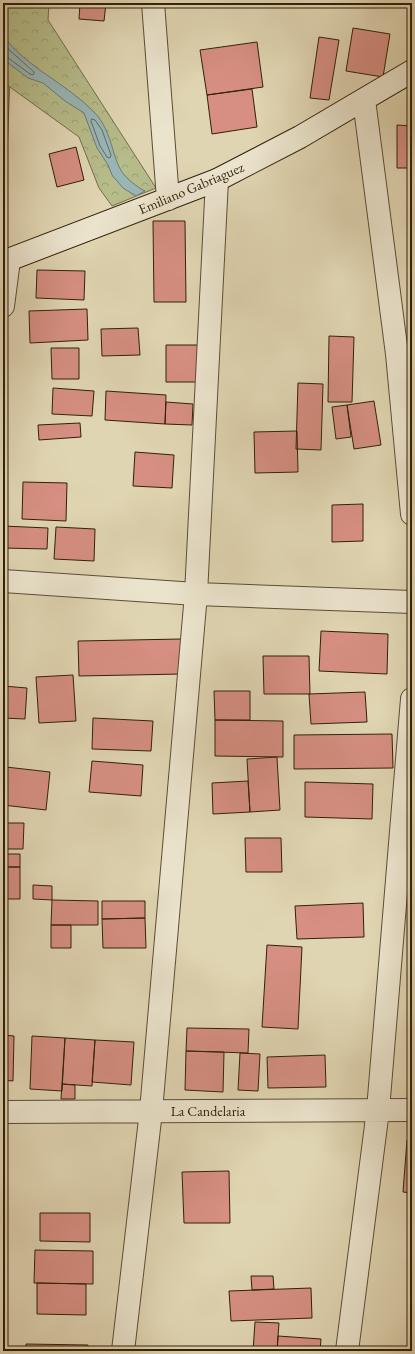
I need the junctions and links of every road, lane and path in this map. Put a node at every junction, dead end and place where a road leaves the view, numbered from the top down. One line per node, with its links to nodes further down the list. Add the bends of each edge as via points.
1 (153, 3): 6 (street)
2 (412, 67): 3 (street)
3 (412, 71): 4 (street, Emiliano Gabriaguez)
4 (364, 100): 5 (street, Emiliano Gabriaguez); 9 (street)
5 (217, 180): 6 (street, Emiliano Gabriaguez); 12 (street)
6 (168, 199): 7 (street, Emiliano Gabriaguez)
7 (6, 261): 8 (street)
8 (3, 306)
9 (405, 354): 10 (street)
10 (412, 514)
11 (3, 581): 12 (street)
12 (196, 594): 13 (street); 18 (street)
13 (412, 602)
14 (412, 699): 15 (street)
15 (406, 854): 16 (street)
16 (378, 1110): 17 (street, La Candelaria); 18 (street, La Candelaria); 21 (street)
17 (412, 1110)
18 (151, 1111): 19 (street, La Candelaria); 20 (street)
19 (3, 1112)
20 (124, 1351)
21 (347, 1351)

